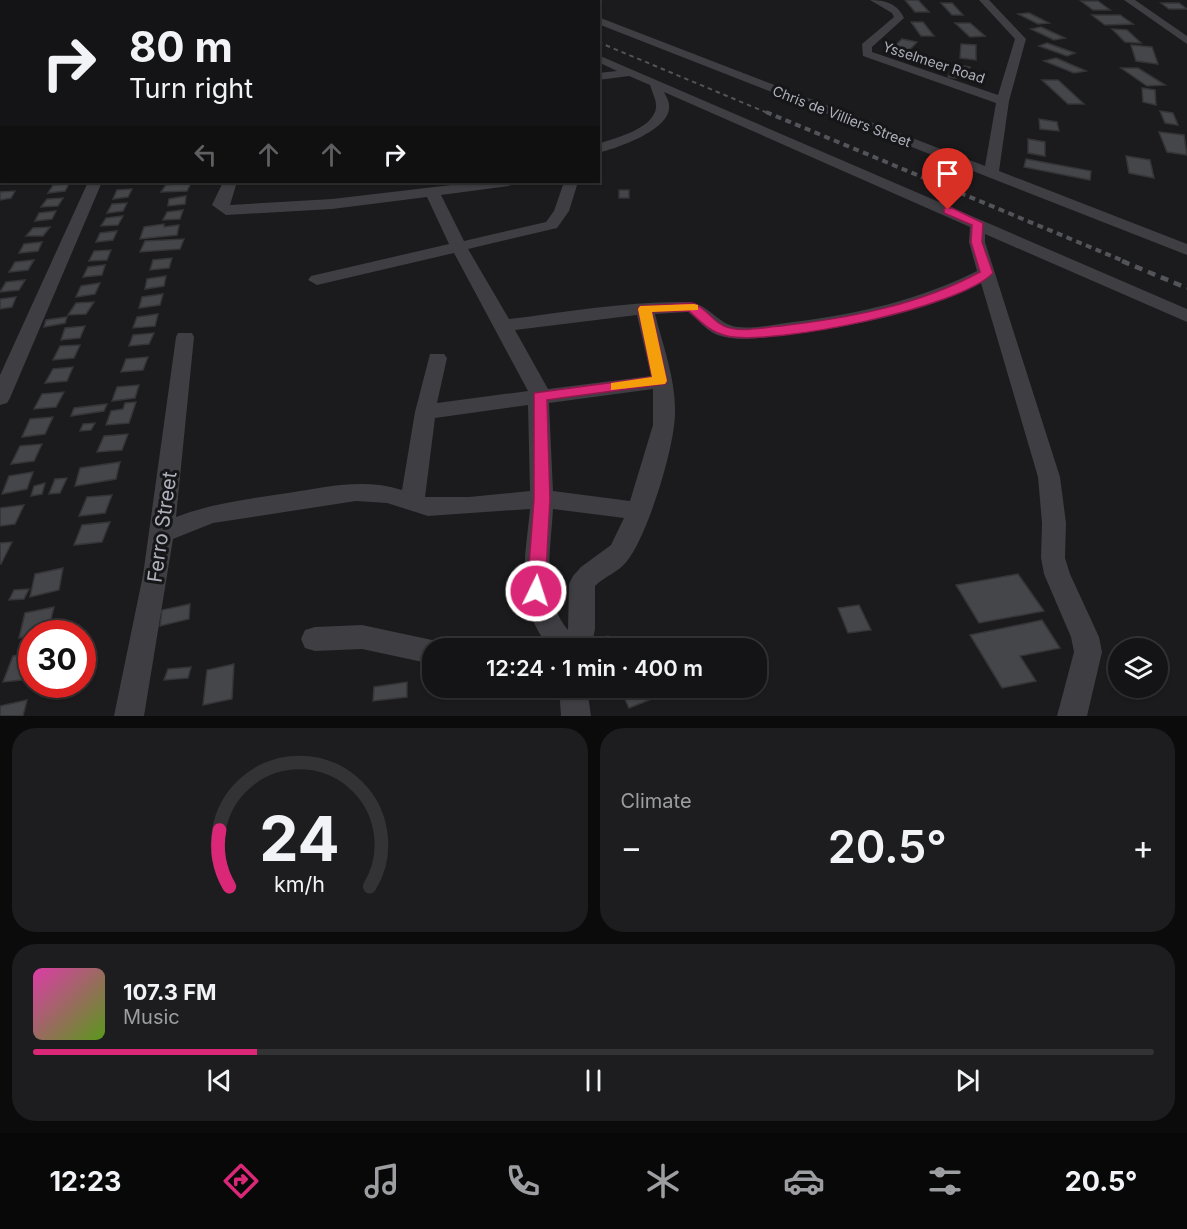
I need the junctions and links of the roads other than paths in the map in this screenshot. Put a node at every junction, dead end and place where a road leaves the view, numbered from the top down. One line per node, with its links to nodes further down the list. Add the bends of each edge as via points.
1 (874, 0): 10 (street, Ysselmeer Road, via 896,11 899,18 866,46 867,54)
2 (984, 0): 10 (street, via 1021,39)
3 (1129, 0): 5 (street)
4 (600, 21): 12 (street, Chris de Villiers Street)
5 (1187, 41)
6 (600, 59): 7 (street)
7 (631, 72): 8 (street); 9 (street)
8 (600, 77)
9 (655, 82): 11 (street, via 662,112 643,133); 18 (street)
10 (1003, 101): 12 (street)
11 (600, 148)
12 (991, 174): 20 (street, Chris de Villiers Street)
13 (95, 183): 30 (street)
14 (230, 183): 17 (street, via 220,205 226,210 285,208)
15 (500, 183): 17 (street)
16 (571, 183): 19 (street, via 564,209 551,225)
17 (433, 192): 19 (street)
18 (978, 223): 21 (street, via 977,242); 24 (street)
19 (458, 246): 22 (street); 25 (street)
20 (1187, 250)
21 (987, 273): 23 (street, via 937,298 911,306 758,333 723,331 709,324 692,307); 43 (street, via 1051,484 1057,574 1078,617 1088,652)
22 (317, 280)
23 (645, 309): 25 (street); 28 (street)
24 (1187, 316)
25 (502, 326): 29 (street, via 535,378)
26 (185, 337): 35 (street, Ferro Street)
27 (438, 358): 31 (street)
28 (660, 381): 29 (street); 34 (street, via 664,420)
29 (539, 396): 31 (street); 32 (street)
30 (0, 398)
31 (425, 412): 33 (street)
32 (542, 499): 33 (street, via 446,507); 34 (street); 36 (street, via 536,591 546,623)
33 (412, 503): 35 (street, via 374,492 340,494 210,514)
34 (639, 511): 37 (street, via 620,552 590,573 582,584)
35 (162, 533): 41 (street, Ferro Street, via 147,640)
36 (559, 638)
37 (580, 638)
38 (315, 639): 39 (street, via 362,637)
39 (422, 650)
40 (574, 698): 42 (street)
41 (129, 716)
42 (576, 716)
43 (1072, 716)

